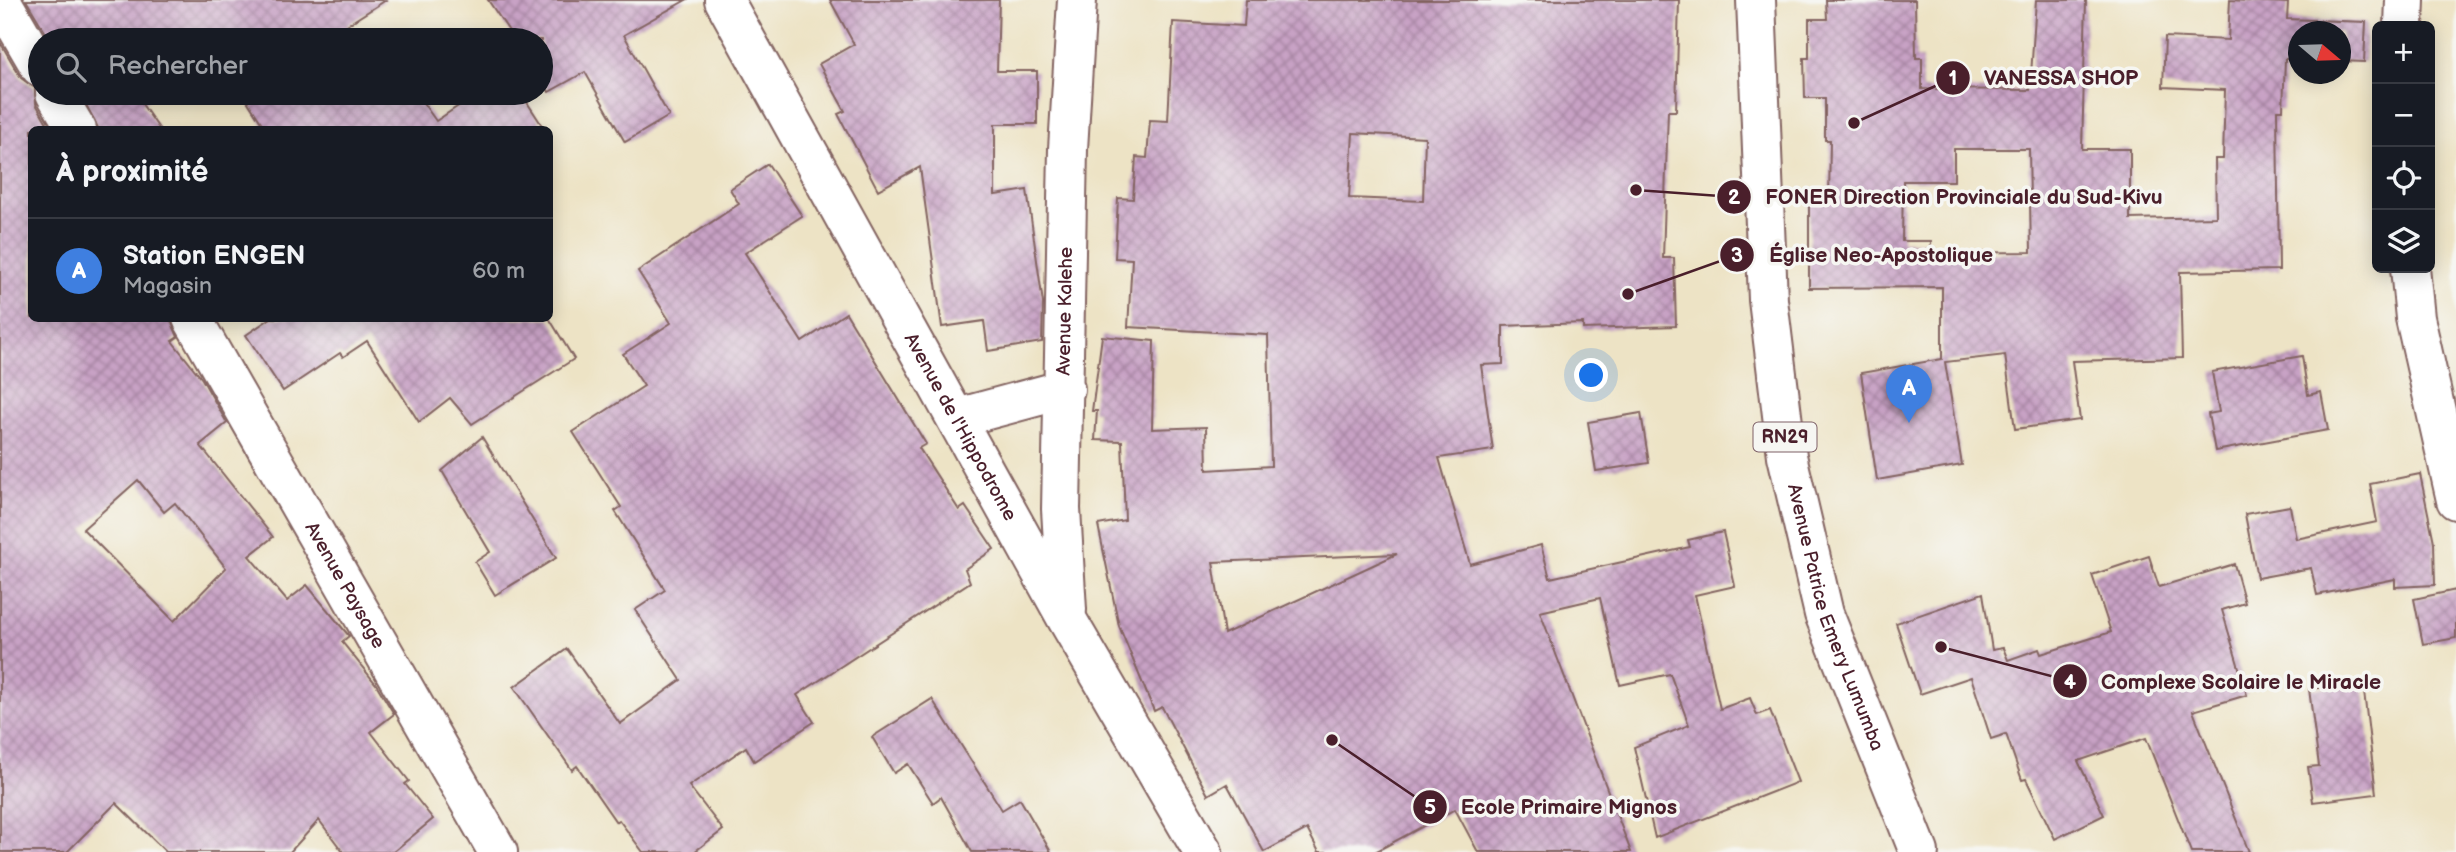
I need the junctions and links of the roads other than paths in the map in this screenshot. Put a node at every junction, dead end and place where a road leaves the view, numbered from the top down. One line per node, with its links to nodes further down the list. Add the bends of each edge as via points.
1 (1, 0): 7 (street)
2 (724, 0): 13 (street, Avenue de l'Hippodrome)
3 (1077, 0): 12 (street, Avenue Kalehe, via 1068,149)
4 (1756, 0): 19 (street, Avenue Patrice Emery Lumumba / RN29, via 1768,300 1787,456 1824,614)
5 (2405, 0): 6 (street)
6 (2404, 21)
7 (28, 46)
8 (62, 105): 9 (street)
9 (75, 126)
10 (2410, 273): 14 (street, via 2415,318)
11 (194, 322): 17 (street, Avenue Paysage)
12 (1065, 389): 13 (street); 16 (street, Avenue Kalehe, via 1061,509)
13 (957, 418): 16 (street, Avenue de l'Hippodrome)
14 (2448, 437): 15 (street)
15 (2456, 500)
16 (1068, 621): 18 (street, Avenue de l'Hippodrome)
17 (498, 852)
18 (1203, 852)
19 (1919, 852)

